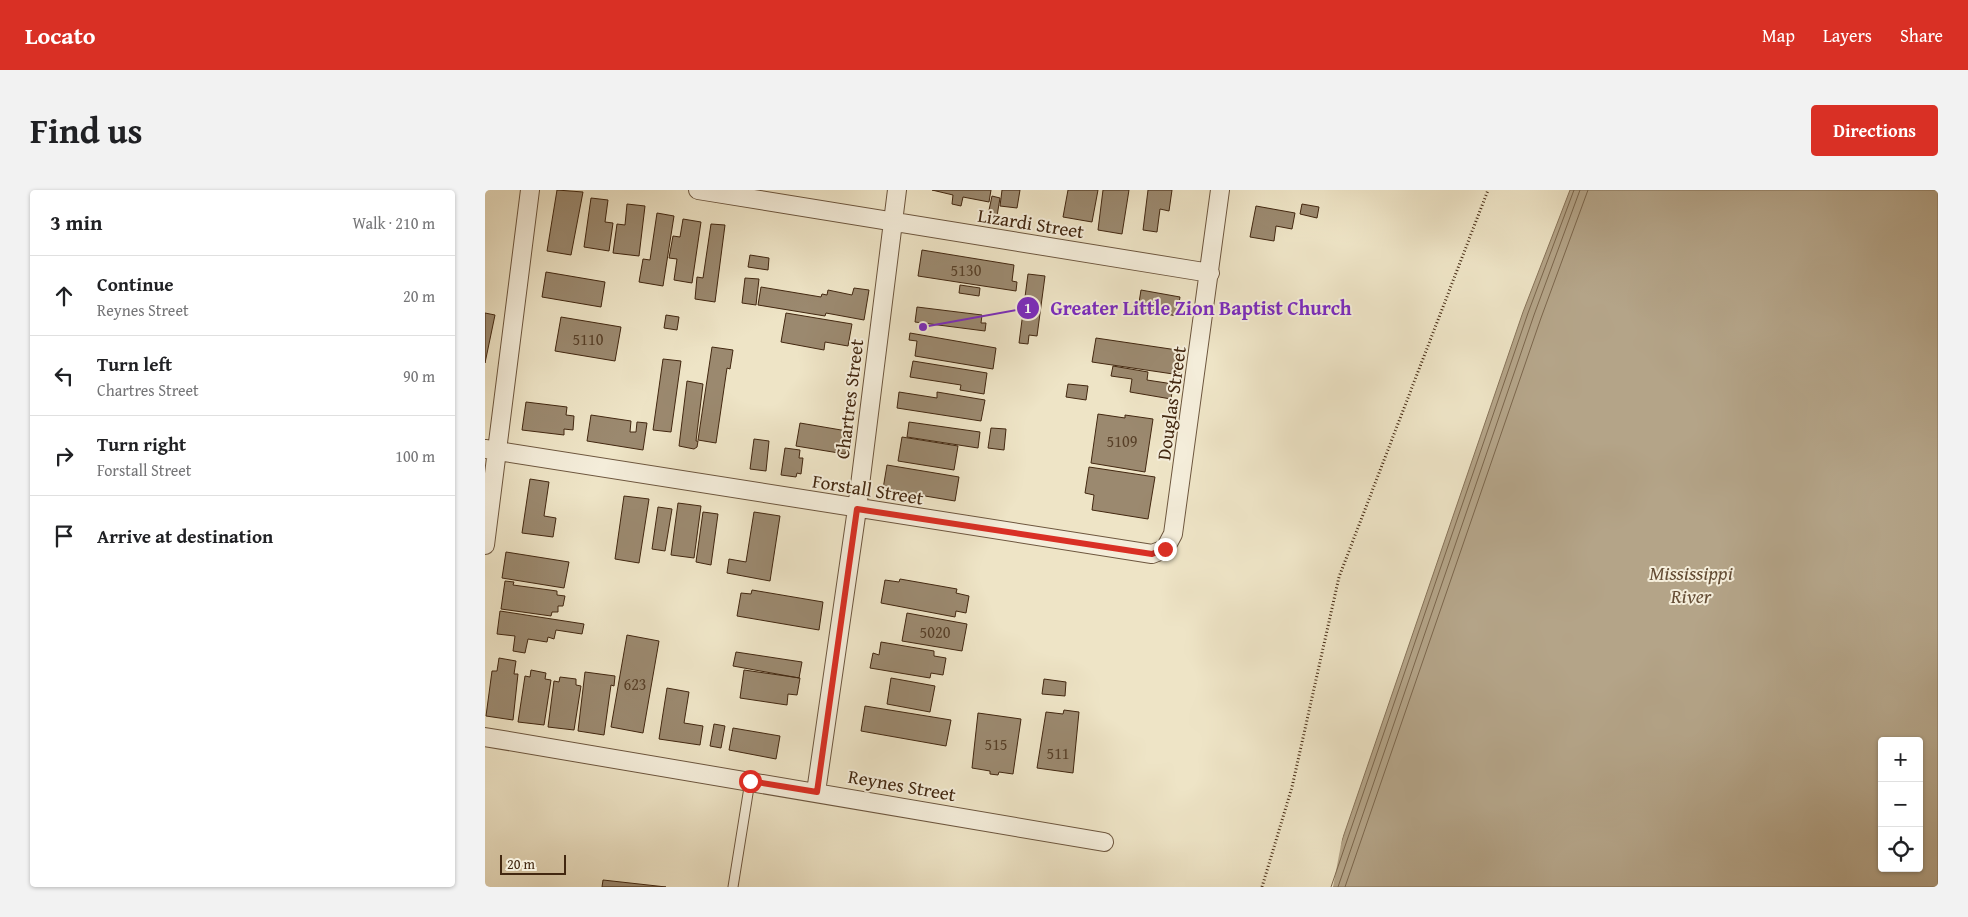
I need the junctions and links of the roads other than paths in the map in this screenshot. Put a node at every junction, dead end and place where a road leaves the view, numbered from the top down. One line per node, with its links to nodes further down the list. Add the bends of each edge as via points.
1 (530, 190): 7 (street)
2 (698, 190): 5 (street, Lizardi Street)
3 (897, 190): 5 (street, Chartres Street)
4 (1219, 190): 6 (street, Douglas Street)
5 (893, 222): 6 (street, Lizardi Street); 9 (street, Chartres Street)
6 (1210, 273): 8 (street, Douglas Street)
7 (491, 450): 9 (street, Forstall Street); 10 (street)
8 (1182, 472): 9 (street, Forstall Street, via 1169,544 1152,554)
9 (857, 509): 13 (street, Chartres Street)
10 (485, 546)
11 (485, 738): 12 (street, Reynes Street)
12 (750, 781): 13 (street, Reynes Street); 15 (lane)
13 (817, 792): 14 (street, Reynes Street)
14 (1104, 842)
15 (733, 887)

